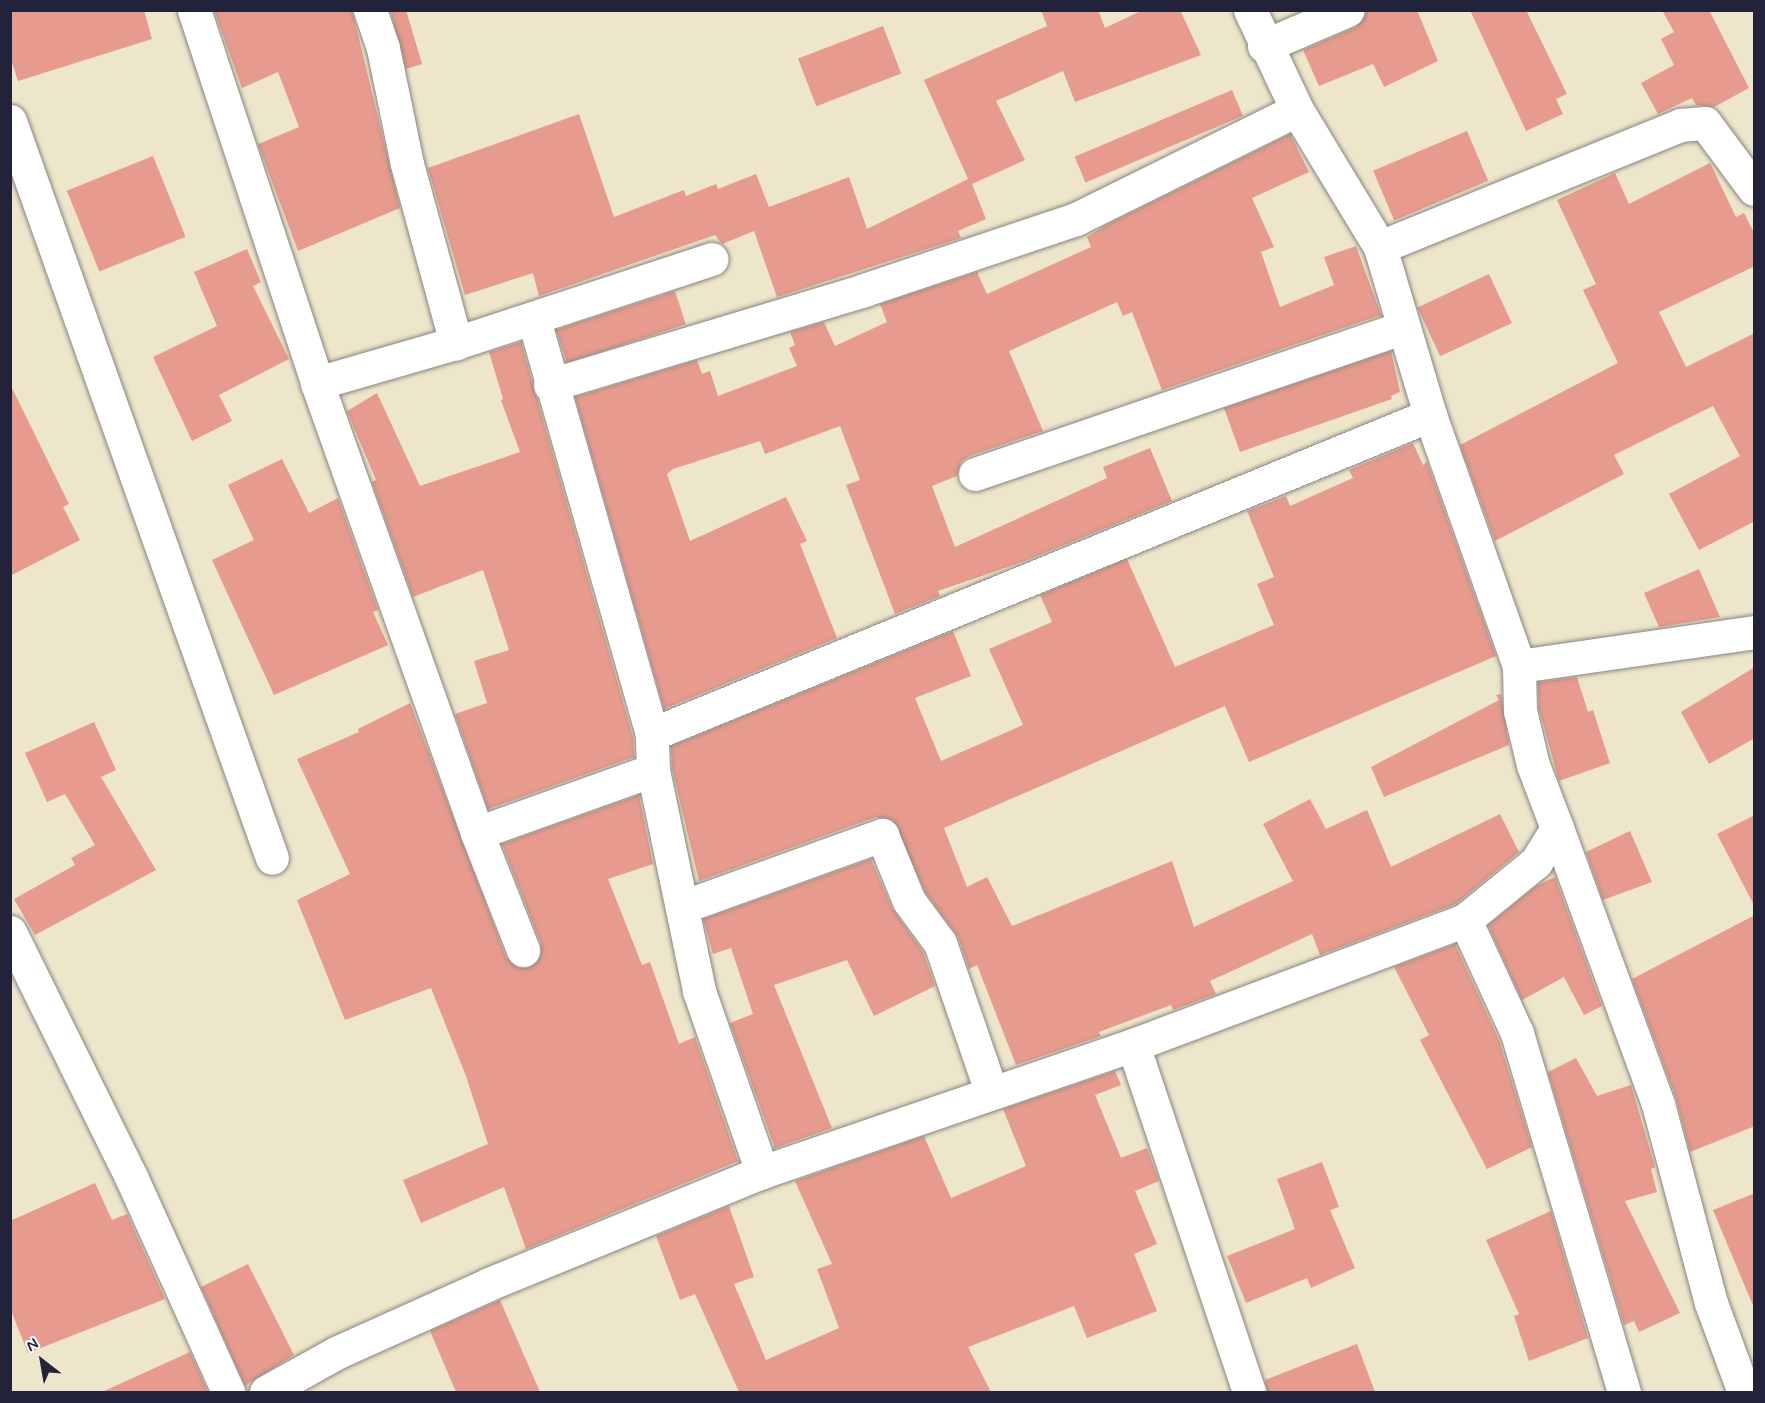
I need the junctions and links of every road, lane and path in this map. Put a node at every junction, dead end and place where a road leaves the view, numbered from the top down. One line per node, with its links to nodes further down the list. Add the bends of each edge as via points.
1 (194, 10): 14 (street)
2 (370, 10): 13 (street, via 383,48 406,164)
3 (1250, 10): 5 (street)
4 (1348, 10): 5 (street)
5 (1264, 46): 6 (street)
6 (1297, 110): 9 (street); 15 (street, via 1076,219 853,294)
7 (10, 121): 24 (street)
8 (1755, 189): 9 (street, via 1705,123 1681,126)
9 (1380, 247): 12 (street)
10 (712, 259): 11 (street)
11 (534, 320): 13 (street); 15 (street)
12 (1404, 327): 16 (street); 17 (street)
13 (456, 343): 14 (street)
14 (317, 383): 23 (street)
15 (550, 385): 20 (street)
16 (1430, 415): 19 (street); 20 (street)
17 (975, 474)
18 (1755, 632): 19 (street)
19 (1519, 666): 22 (street, via 1520,711 1533,765)
20 (652, 734): 21 (street)
21 (654, 770): 23 (street); 25 (street)
22 (1557, 828): 26 (street, via 1536,862); 36 (street, via 1658,1104 1711,1303)
23 (477, 833): 28 (street)
24 (272, 858)
25 (682, 907): 30 (street, via 882,835 909,901 940,943); 31 (street, via 699,991)
26 (1465, 920): 29 (street); 35 (street, via 1517,1033)
27 (10, 932): 32 (street, via 132,1179)
28 (523, 950)
29 (1133, 1045): 30 (street); 34 (street)
30 (991, 1090): 31 (street)
31 (762, 1172): 33 (street, via 489,1284 338,1352)
32 (228, 1392)
33 (266, 1392)
34 (1250, 1392)
35 (1624, 1392)
36 (1744, 1392)

